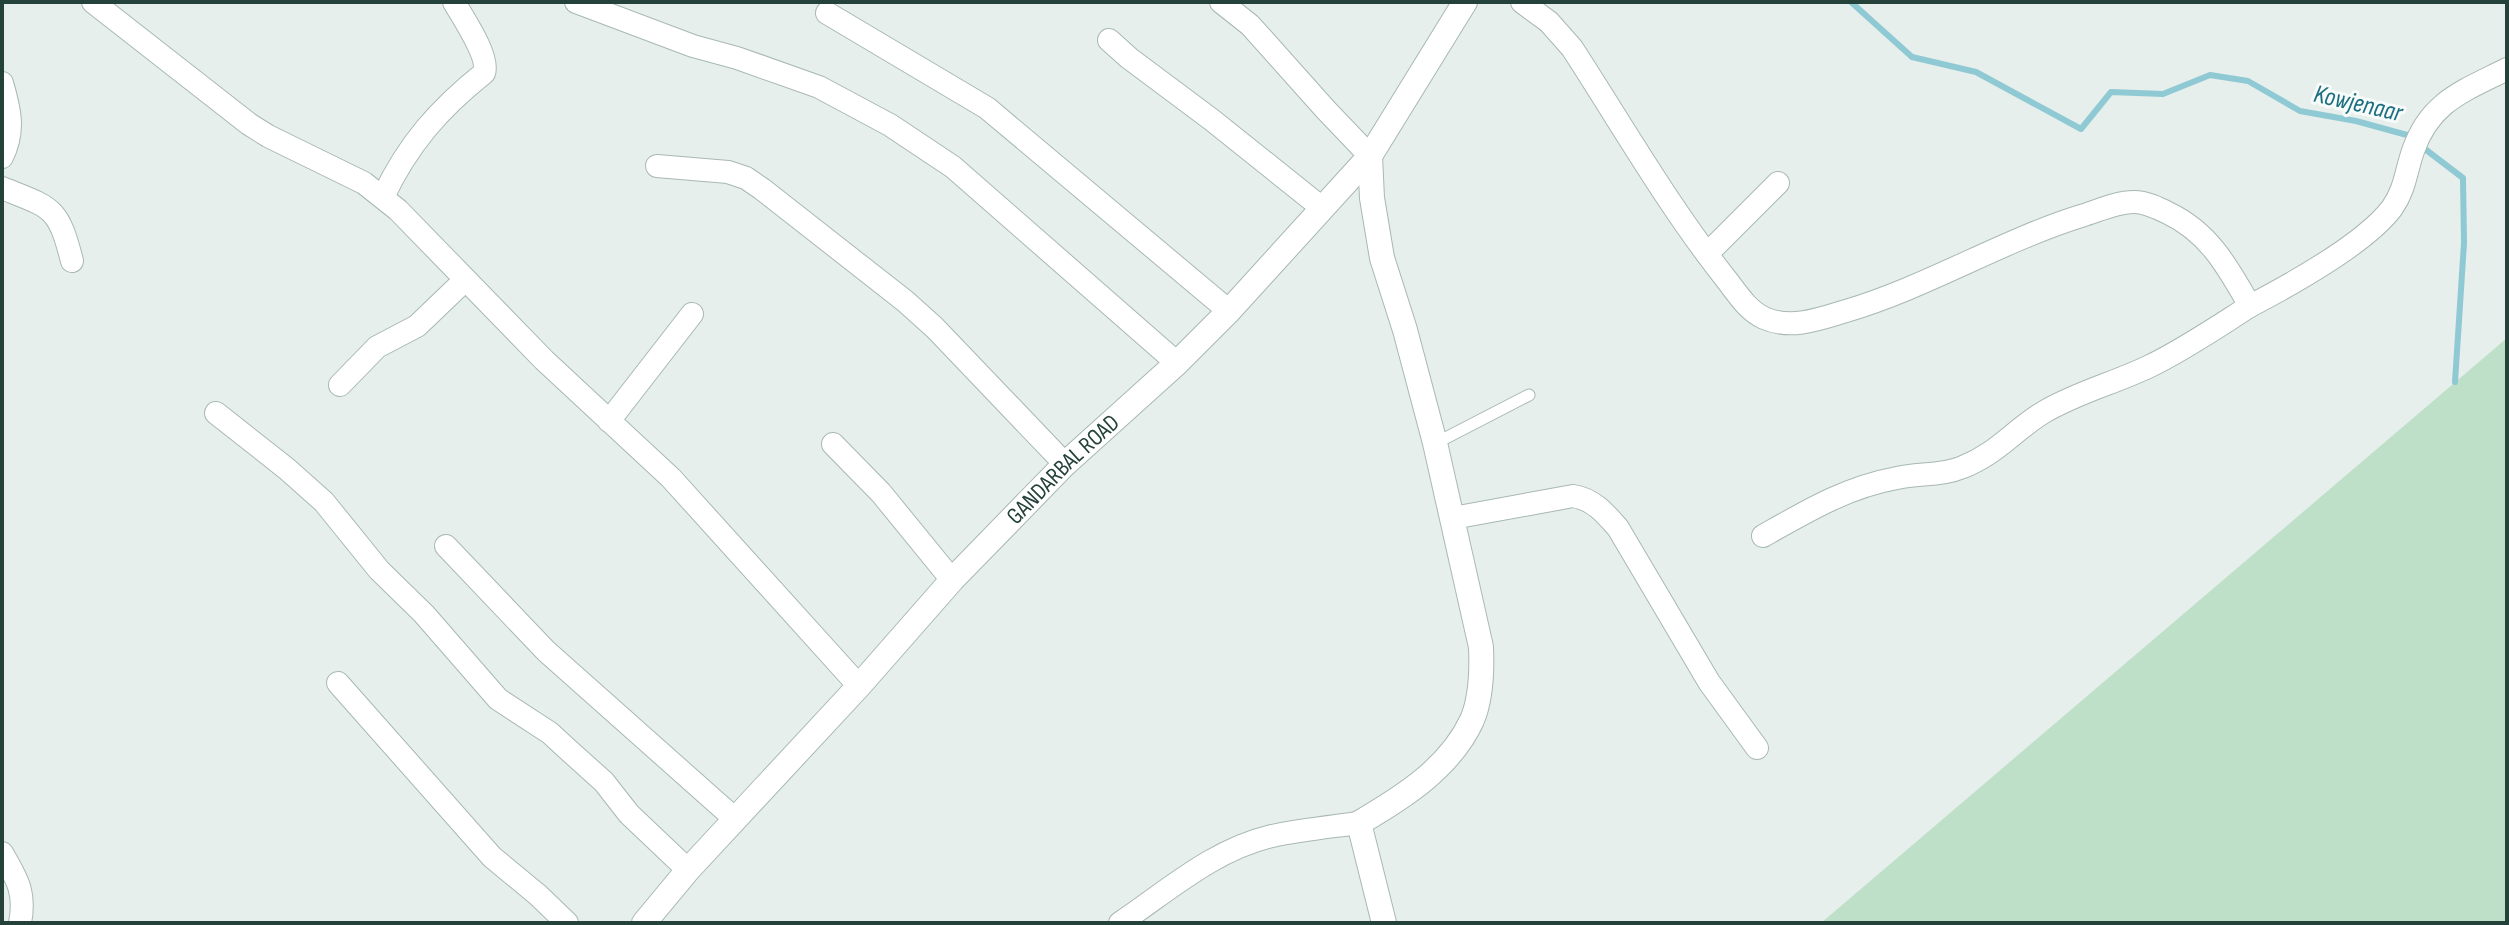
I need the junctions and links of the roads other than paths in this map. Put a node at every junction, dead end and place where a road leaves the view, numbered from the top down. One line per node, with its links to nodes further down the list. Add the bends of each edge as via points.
1 (93, 2): 16 (street, via 249,124)
2 (454, 2): 16 (street, via 483,56 484,73 428,124)
3 (576, 2): 24 (street, via 819,87 890,125 953,167)
4 (1221, 2): 11 (street, via 1250,25)
5 (1465, 2): 11 (street, GANDARBAL ROAD)
6 (1522, 2): 18 (street, via 1572,48)
7 (827, 13): 22 (street, via 987,108)
8 (1109, 40): 17 (street)
9 (2507, 69): 21 (street, via 2458,94 2427,120 2401,192 2377,223 2292,284)
10 (2, 83): 12 (street, via 12,126)
11 (1370, 156): 17 (street, GANDARBAL ROAD); 29 (street, via 1382,258)
12 (2, 157)
13 (657, 166): 31 (street, via 728,172 762,189 935,328)
14 (1778, 183): 18 (street)
15 (2, 188): 19 (street, via 54,214)
16 (383, 197): 20 (street)
17 (1322, 208): 22 (street, GANDARBAL ROAD)
18 (1707, 254): 21 (street, via 1750,309 1782,323 1808,323 1865,305 2055,224 2134,202 2155,207 2198,231 2221,255)
19 (72, 261)
20 (465, 280): 25 (street, via 417,326 377,347); 28 (street)
21 (2250, 306): 33 (street, via 2149,366 2041,414 1978,461 1953,471 1897,477 1855,489)
22 (1229, 311): 24 (street, GANDARBAL ROAD)
23 (692, 314): 28 (street)
24 (1177, 363): 31 (street, GANDARBAL ROAD)
25 (340, 385)
26 (1529, 395): 29 (lane)
27 (216, 413): 42 (street, via 324,502 498,699 579,759)
28 (609, 421): 37 (street, via 671,478)
29 (1435, 443): 32 (street)
30 (833, 444): 35 (street)
31 (1065, 464): 35 (street, GANDARBAL ROAD)
32 (1453, 518): 38 (street, via 1573,496 1605,512 1709,682); 40 (street, via 1481,647 1473,717 1461,739 1419,784)
33 (1763, 536)
34 (446, 546): 39 (street, via 546,651)
35 (952, 580): 37 (street, GANDARBAL ROAD)
36 (338, 683): 45 (street, via 492,857)
37 (859, 686): 39 (street, GANDARBAL ROAD)
38 (1757, 748)
39 (735, 819): 42 (street, GANDARBAL ROAD)
40 (1359, 823): 43 (street, via 1271,836 1236,849 1178,881); 47 (street)
41 (2, 853): 44 (street, via 20,887)
42 (688, 870): 46 (street, GANDARBAL ROAD)
43 (1123, 922)
44 (20, 923)
45 (567, 923)
46 (644, 923)
47 (1384, 923)

